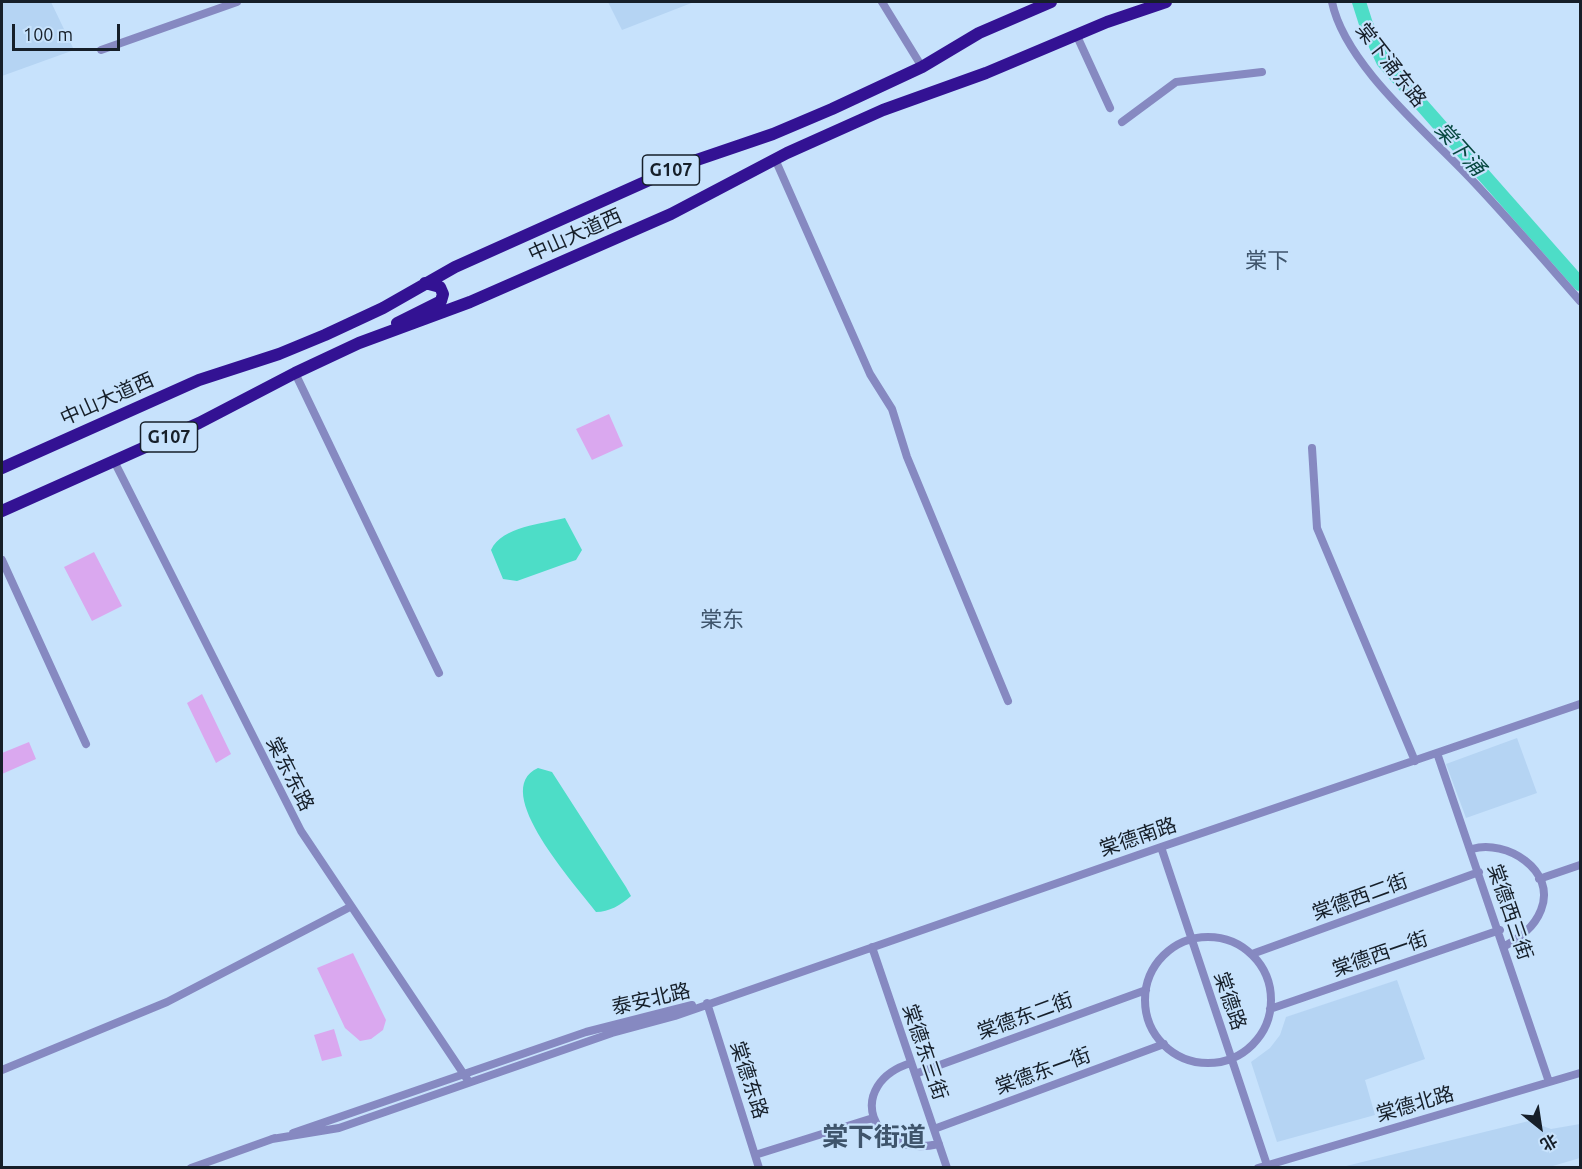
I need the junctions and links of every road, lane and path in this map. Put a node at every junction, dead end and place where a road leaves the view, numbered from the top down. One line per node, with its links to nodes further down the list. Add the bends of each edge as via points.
1 (237, 2): 7 (street)
2 (882, 2): 8 (street)
3 (1050, 2): 8 (highway, 中山大道西 / G107, via 979,33)
4 (1166, 2): 6 (highway, 中山大道西 / G107)
5 (1332, 2): 14 (street, 棠下涌东路, via 1336,19 1359,56 1408,117 1470,177)
6 (1076, 34): 10 (street); 12 (highway, 中山大道西 / G107, via 986,73 893,106)
7 (101, 50)
8 (922, 67): 13 (highway, 中山大道西 / G107, via 792,126 678,167 463,263)
9 (1262, 72): 11 (street, via 1176,82)
10 (1110, 108)
11 (1122, 122)
12 (775, 159): 15 (highway, 中山大道西 / G107, via 706,198 590,251 470,302); 23 (street, via 870,374 892,409 907,457)
13 (425, 284): 15 (highway, via 440,287 441,300); 19 (highway, 中山大道西 / G107, via 325,335 188,385)
14 (1581, 301)
15 (381, 334): 16 (highway, 中山大道西 / G107)
16 (295, 373): 18 (highway, 中山大道西 / G107, via 217,415); 22 (street)
17 (1312, 448): 27 (street, via 1317,528)
18 (114, 461): 20 (highway, 中山大道西 / G107); 33 (street, 棠东东路, via 301,831)
19 (2, 468)
20 (2, 511)
21 (2, 560): 25 (street)
22 (439, 673)
23 (1008, 701)
24 (1581, 704): 26 (street, 棠德南路)
25 (86, 744)
26 (1437, 753): 27 (street, 棠德南路); 29 (street, 棠德西三街)
27 (1415, 761): 28 (street, 棠德南路)
28 (1161, 847): 35 (street, 棠德路); 37 (street, 棠德南路)
29 (1472, 849): 31 (street, 棠德西三街); 32 (street, via 1505,849 1523,859)
30 (1581, 865): 32 (street)
31 (1479, 872): 34 (street, 棠德西三街); 38 (street, 棠德西二街)
32 (1539, 879): 36 (street, via 1544,892 1538,916 1527,932)
33 (350, 907): 45 (street, via 166,1002); 48 (street, 棠东东路)
34 (1500, 930): 36 (street, 棠德西三街); 41 (street, 棠德西一街)
35 (1192, 940): 38 (street, via 1225,939); 39 (street, via 1174,948 1159,962); 43 (street, 棠德路)
36 (1505, 946): 49 (street, 棠德西三街)
37 (872, 947): 40 (street, 棠德南路); 44 (street, 棠德东三街)
38 (1252, 954): 41 (street, via 1268,980)
39 (1146, 990): 42 (street, via 1149,1020); 47 (street, 棠德东二街)
40 (707, 1003): 48 (street, 泰安北路, via 686,1013); 53 (street, 棠德东路)
41 (1270, 1009): 43 (street, via 1258,1038)
42 (1164, 1044): 43 (street, via 1181,1056 1202,1062); 51 (street, 棠德东一街)
43 (1232, 1058): 54 (street, 棠德路)
44 (911, 1063): 47 (street, 棠德东三街); 50 (street, via 887,1072 878,1084 872,1102)
45 (2, 1070)
46 (1581, 1073): 49 (street, 棠德北路)
47 (915, 1074): 51 (street, 棠德东三街)
48 (467, 1079): 55 (street, 泰安北路, via 339,1128 272,1139)
49 (1549, 1082): 54 (street, 棠德北路)
50 (873, 1118): 52 (street, via 894,1142 909,1148); 53 (street)
51 (934, 1128): 52 (street, 棠德东三街)
52 (939, 1144): 57 (street, 棠德东三街)
53 (755, 1155): 56 (street, 棠德东路)
54 (1263, 1166)
55 (191, 1167)
56 (759, 1167)
57 (947, 1167)

